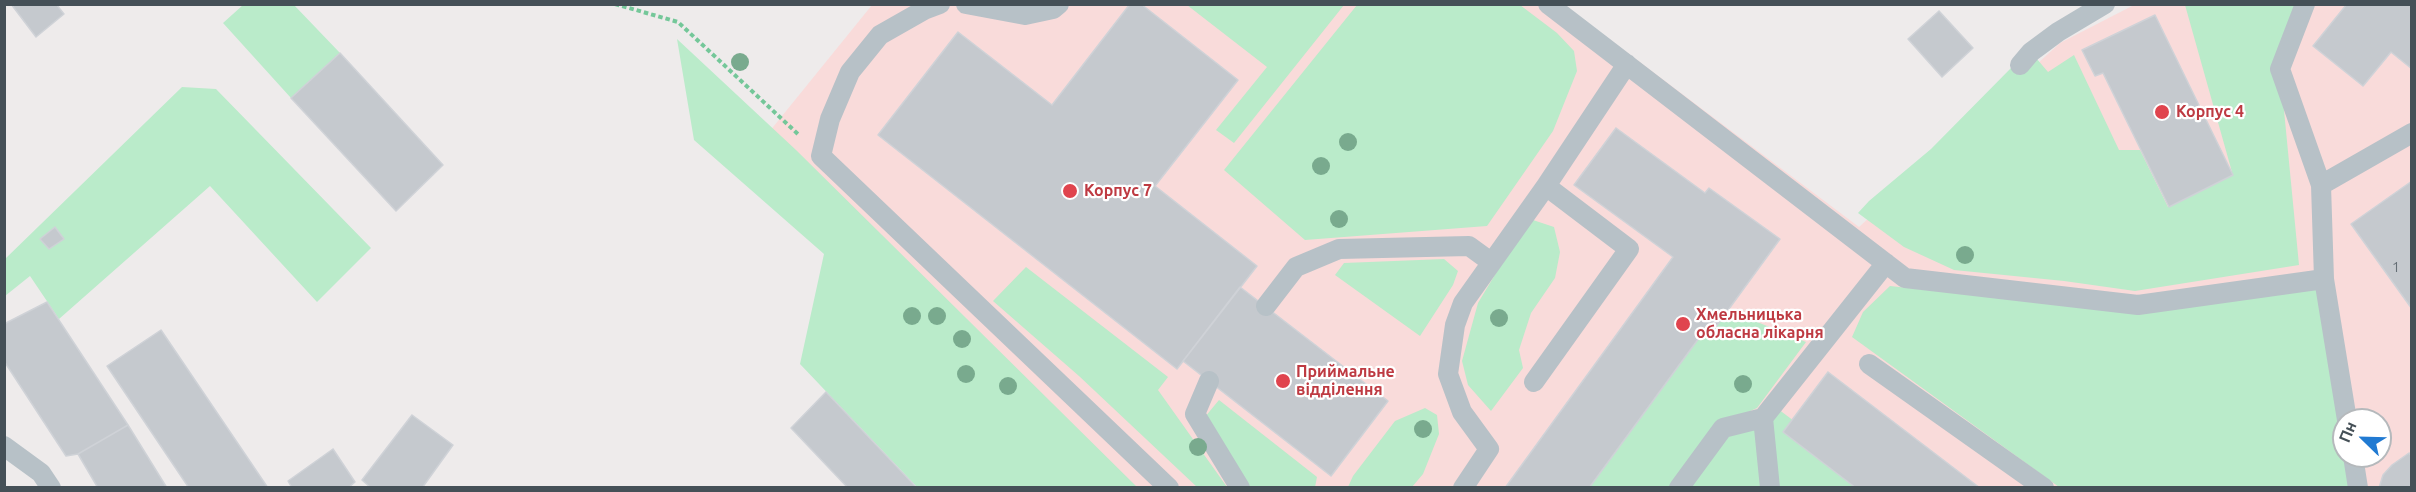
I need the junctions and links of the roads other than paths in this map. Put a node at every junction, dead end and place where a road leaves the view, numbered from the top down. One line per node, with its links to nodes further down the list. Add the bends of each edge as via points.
1 (940, 4): 24 (lane, via 880,36 850,72 830,119 821,156)
2 (966, 4): 3 (lane, via 1024,15)
3 (1059, 4)
4 (1548, 4): 7 (lane)
5 (2105, 4): 8 (lane, via 2058,32)
6 (2305, 4): 10 (lane, via 2280,69)
7 (1627, 64): 11 (lane); 13 (lane)
8 (2020, 64)
9 (2412, 133): 10 (lane)
10 (2321, 185): 14 (lane)
11 (1546, 186): 12 (lane); 18 (lane, via 1629,249)
12 (1491, 262): 15 (lane, via 1469,246 1339,249 1296,267); 26 (lane, via 1463,303 1455,325 1448,374 1462,412 1489,449)
13 (1886, 263): 14 (lane, via 1905,278 2138,305); 20 (lane)
14 (2324, 279): 19 (lane)
15 (1266, 306)
16 (1869, 363): 29 (lane)
17 (1209, 381): 25 (lane, via 1195,414)
18 (1534, 382)
19 (2345, 408)
20 (1763, 418): 27 (lane, via 1723,428); 28 (lane)
21 (4, 446): 23 (lane, via 41,473)
22 (2355, 468): 30 (lane)
23 (51, 488)
24 (1170, 488)
25 (1240, 488)
26 (1463, 488)
27 (1679, 488)
28 (1770, 488)
29 (2044, 488)
30 (2358, 488)

